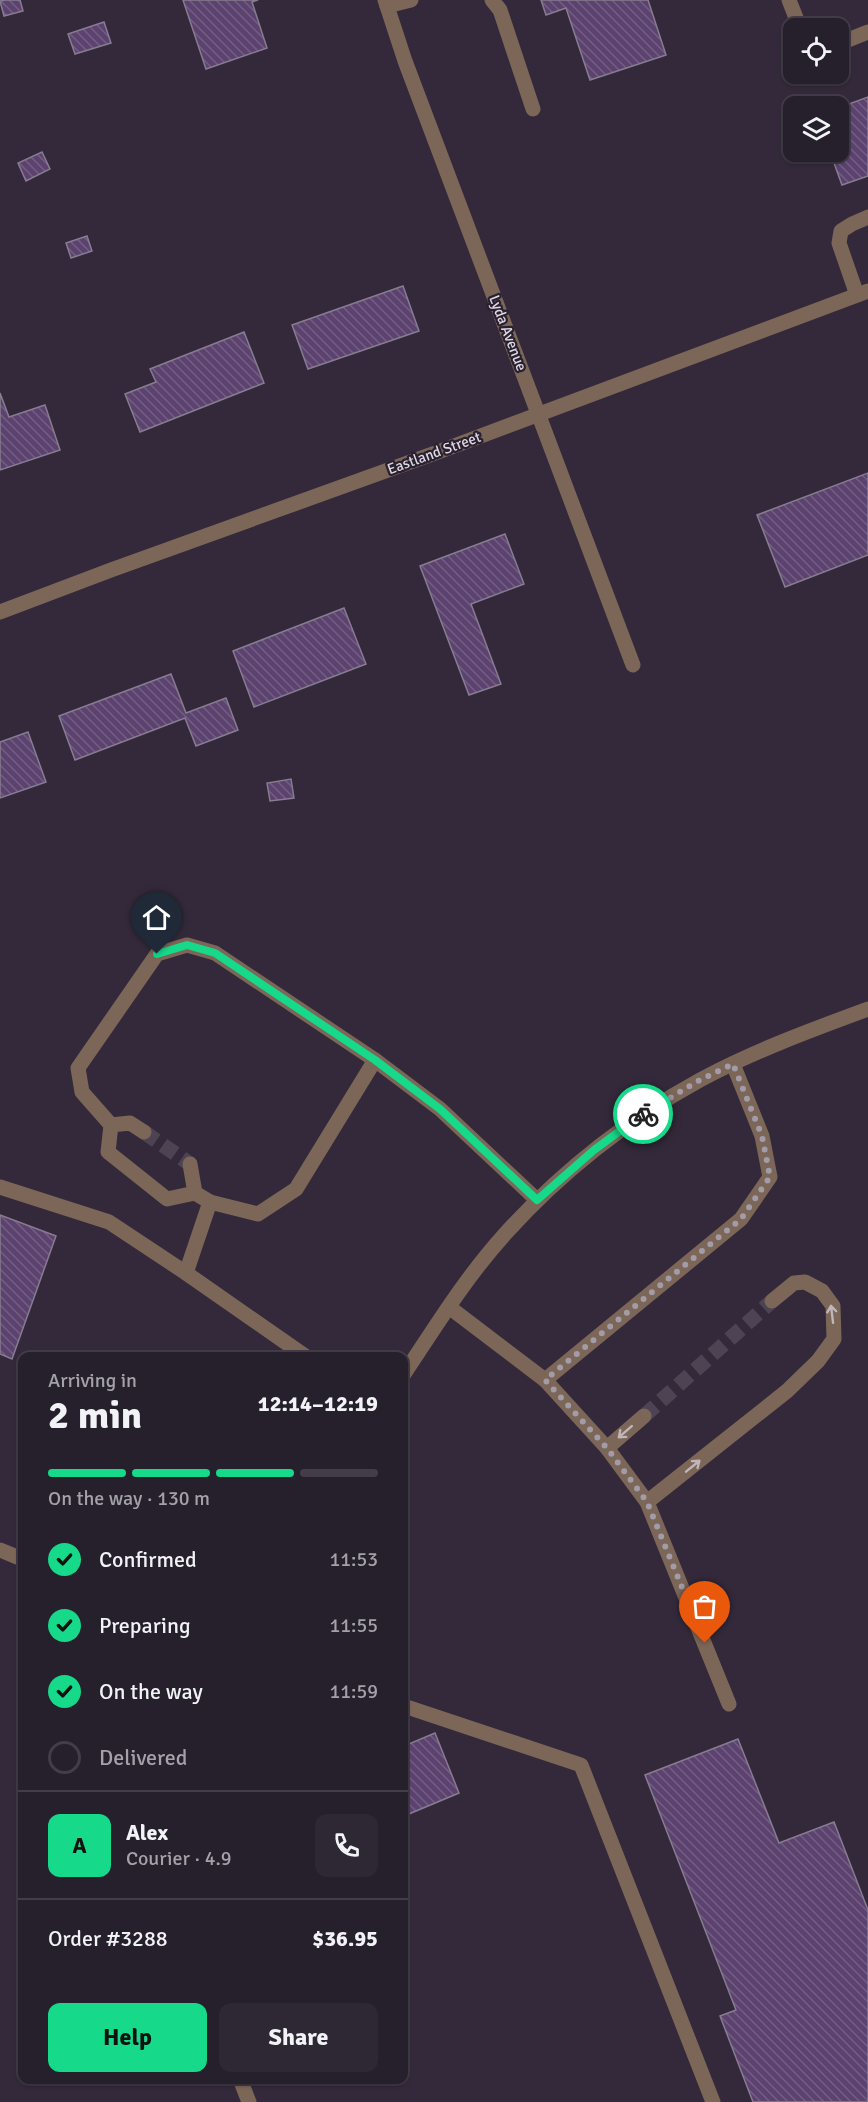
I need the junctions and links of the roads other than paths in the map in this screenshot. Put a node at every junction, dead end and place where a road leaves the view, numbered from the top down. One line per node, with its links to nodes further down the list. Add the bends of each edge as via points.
1 (411, 0): 4 (street)
2 (492, 0): 8 (street, via 500,10)
3 (789, 0): 5 (street)
4 (386, 3): 11 (street, Lyda Avenue)
5 (796, 18)
6 (868, 32): 7 (street)
7 (849, 40)
8 (533, 109)
9 (868, 217): 10 (street, via 841,231 839,243)
10 (862, 293): 11 (street, Eastland Street)
11 (538, 414): 12 (street, Eastland Street); 13 (street, Lyda Avenue)
12 (0, 612)
13 (633, 665)
14 (868, 1009): 16 (street)
15 (375, 1060): 17 (street, via 215,953 187,945 157,954 78,1068 82,1092); 22 (street, via 440,1109); 23 (street, via 296,1189 258,1214)
16 (733, 1064): 22 (street, via 645,1113 594,1150); 29 (street, via 762,1136 770,1177 741,1219)
17 (111, 1125): 18 (street, via 130,1123); 21 (street, via 108,1152 167,1198)
18 (144, 1132)
19 (190, 1164): 21 (street)
20 (0, 1187): 24 (street, via 109,1222)
21 (195, 1193): 23 (street)
22 (537, 1200): 26 (street, via 504,1235)
23 (210, 1202): 24 (street)
24 (186, 1273): 27 (street)
25 (772, 1300): 32 (street, one-way to 25, via 787,1391 834,1339 833,1306 822,1291 806,1282 794,1283)
26 (449, 1307): 28 (street); 29 (street)
27 (299, 1352)
28 (408, 1368)
29 (545, 1380): 31 (street)
30 (644, 1416): 31 (street, one-way to 31)
31 (607, 1448): 32 (street)
32 (647, 1502): 35 (street)
33 (0, 1550): 34 (street)
34 (18, 1557)
35 (729, 1704)
36 (408, 1707): 39 (street, via 581,1765)
37 (242, 2084): 38 (street)
38 (249, 2102)
39 (713, 2102)

